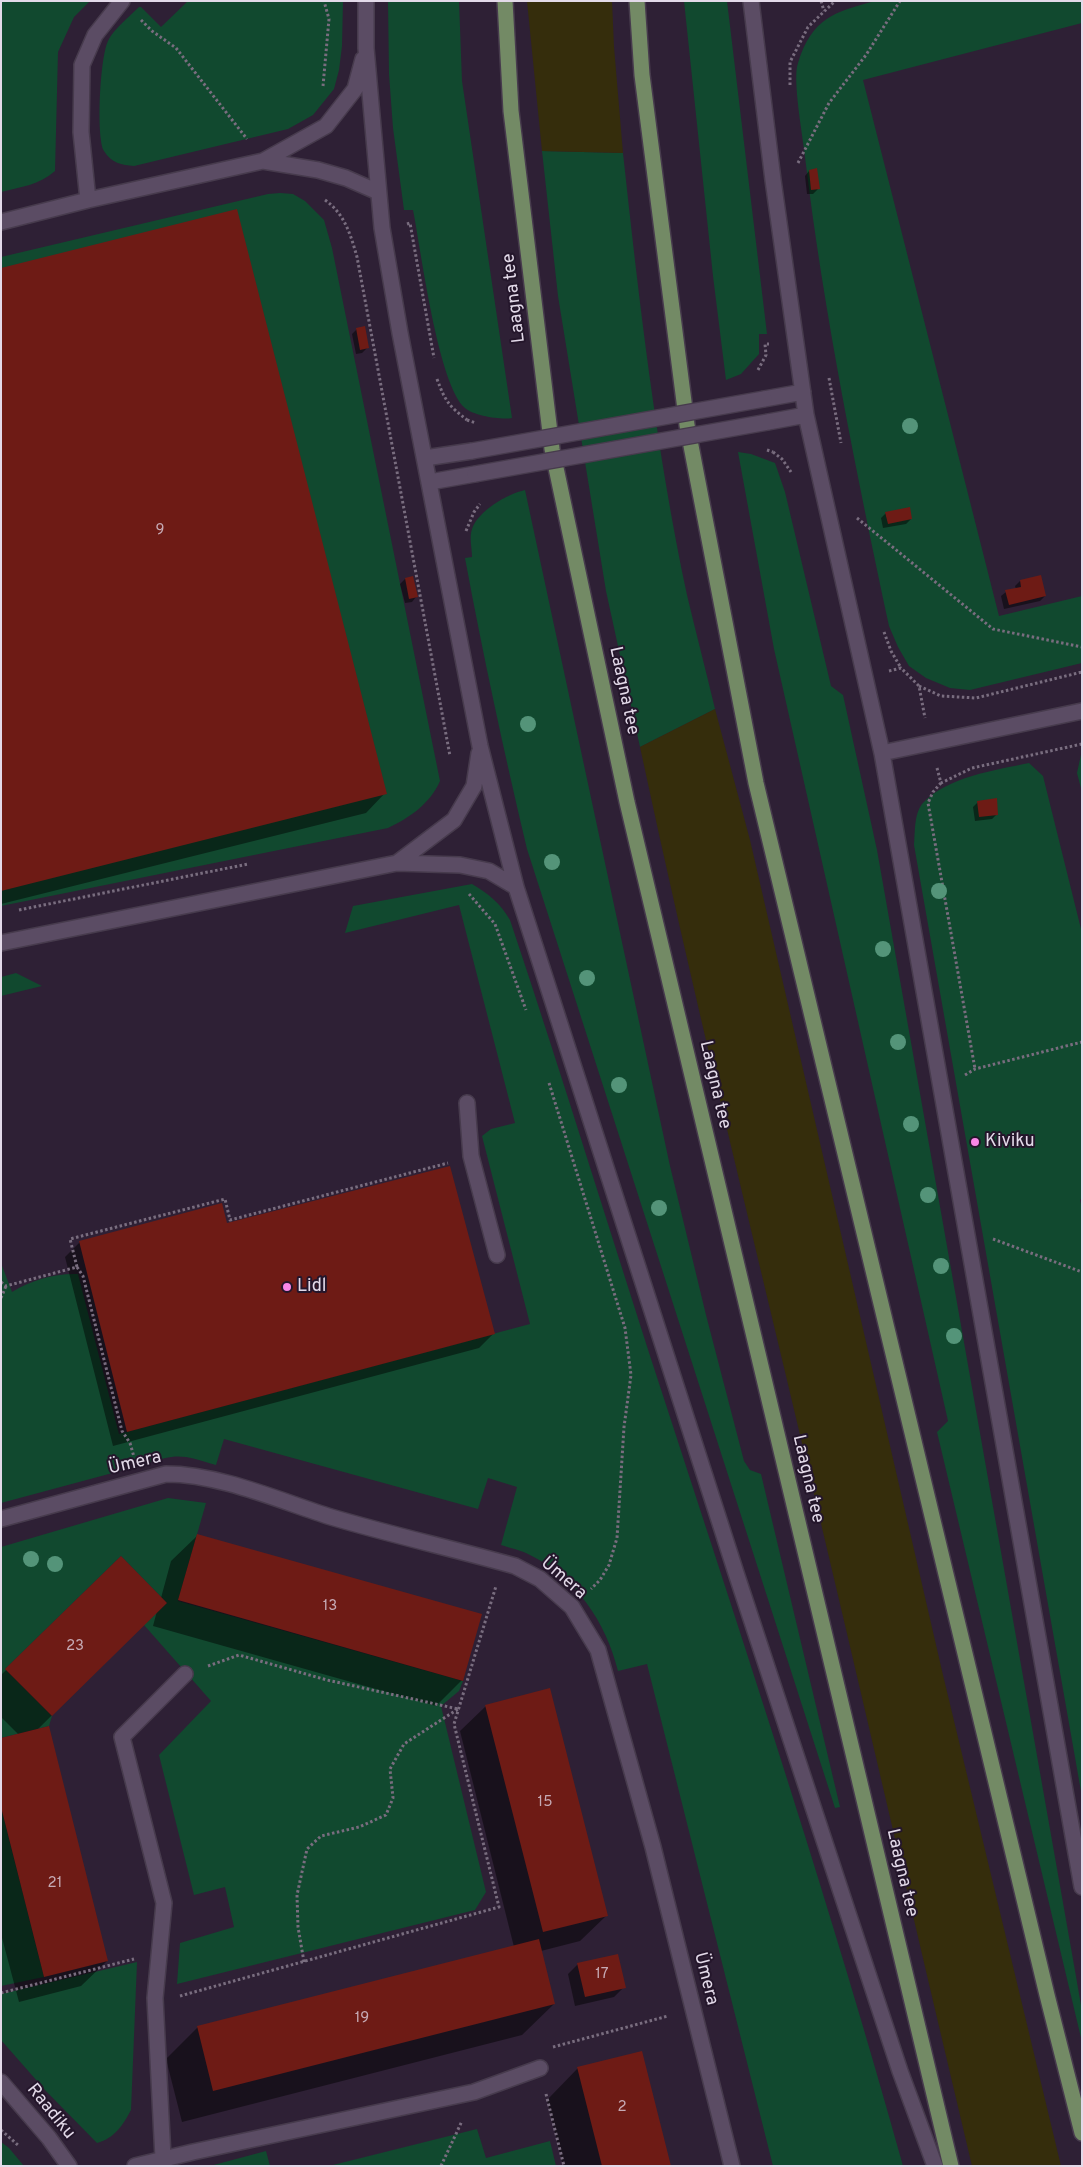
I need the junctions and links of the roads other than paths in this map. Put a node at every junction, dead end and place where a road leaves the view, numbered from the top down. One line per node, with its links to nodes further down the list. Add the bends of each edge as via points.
1 (122, 1): 9 (street, via 95,35 82,65 81,132)
2 (366, 1): 6 (street)
3 (504, 1): 34 (main road, Laagna tee, via 511,112 552,449 628,802)
4 (637, 1): 28 (main road, via 642,75 687,425 756,783)
5 (751, 1): 11 (street)
6 (366, 48): 7 (street, via 355,89 326,126); 8 (street)
7 (263, 161): 8 (street, via 318,170); 9 (street)
8 (378, 192): 13 (street, via 398,324)
9 (88, 200): 10 (street)
10 (1, 222)
11 (803, 392): 12 (street); 13 (street, bridge)
12 (806, 415): 14 (street, bridge); 17 (street)
13 (425, 458): 14 (street)
14 (430, 482): 16 (street)
15 (1082, 711): 17 (street)
16 (480, 746): 18 (street, via 474,786 454,820); 19 (street)
17 (882, 753): 25 (street)
18 (397, 863): 19 (street, via 460,865 489,871); 20 (street)
19 (516, 886): 33 (street, via 743,1594 900,2071)
20 (1, 943)
21 (467, 1103): 22 (street, via 471,1156)
22 (497, 1255)
23 (1, 1519): 32 (street, Ümera, via 166,1474 189,1474 334,1518 516,1566 540,1579 572,1607 601,1659)
24 (185, 1674): 29 (street, via 122,1736 164,1903 155,1998)
25 (1082, 1887)
26 (540, 2068): 29 (street, via 474,2092)
27 (1, 2082): 30 (street, Raadiku, via 50,2138)
28 (1082, 2133)
29 (163, 2158): 31 (street)
30 (69, 2166)
31 (135, 2166)
32 (732, 2166)
33 (935, 2166)
34 (951, 2166)

